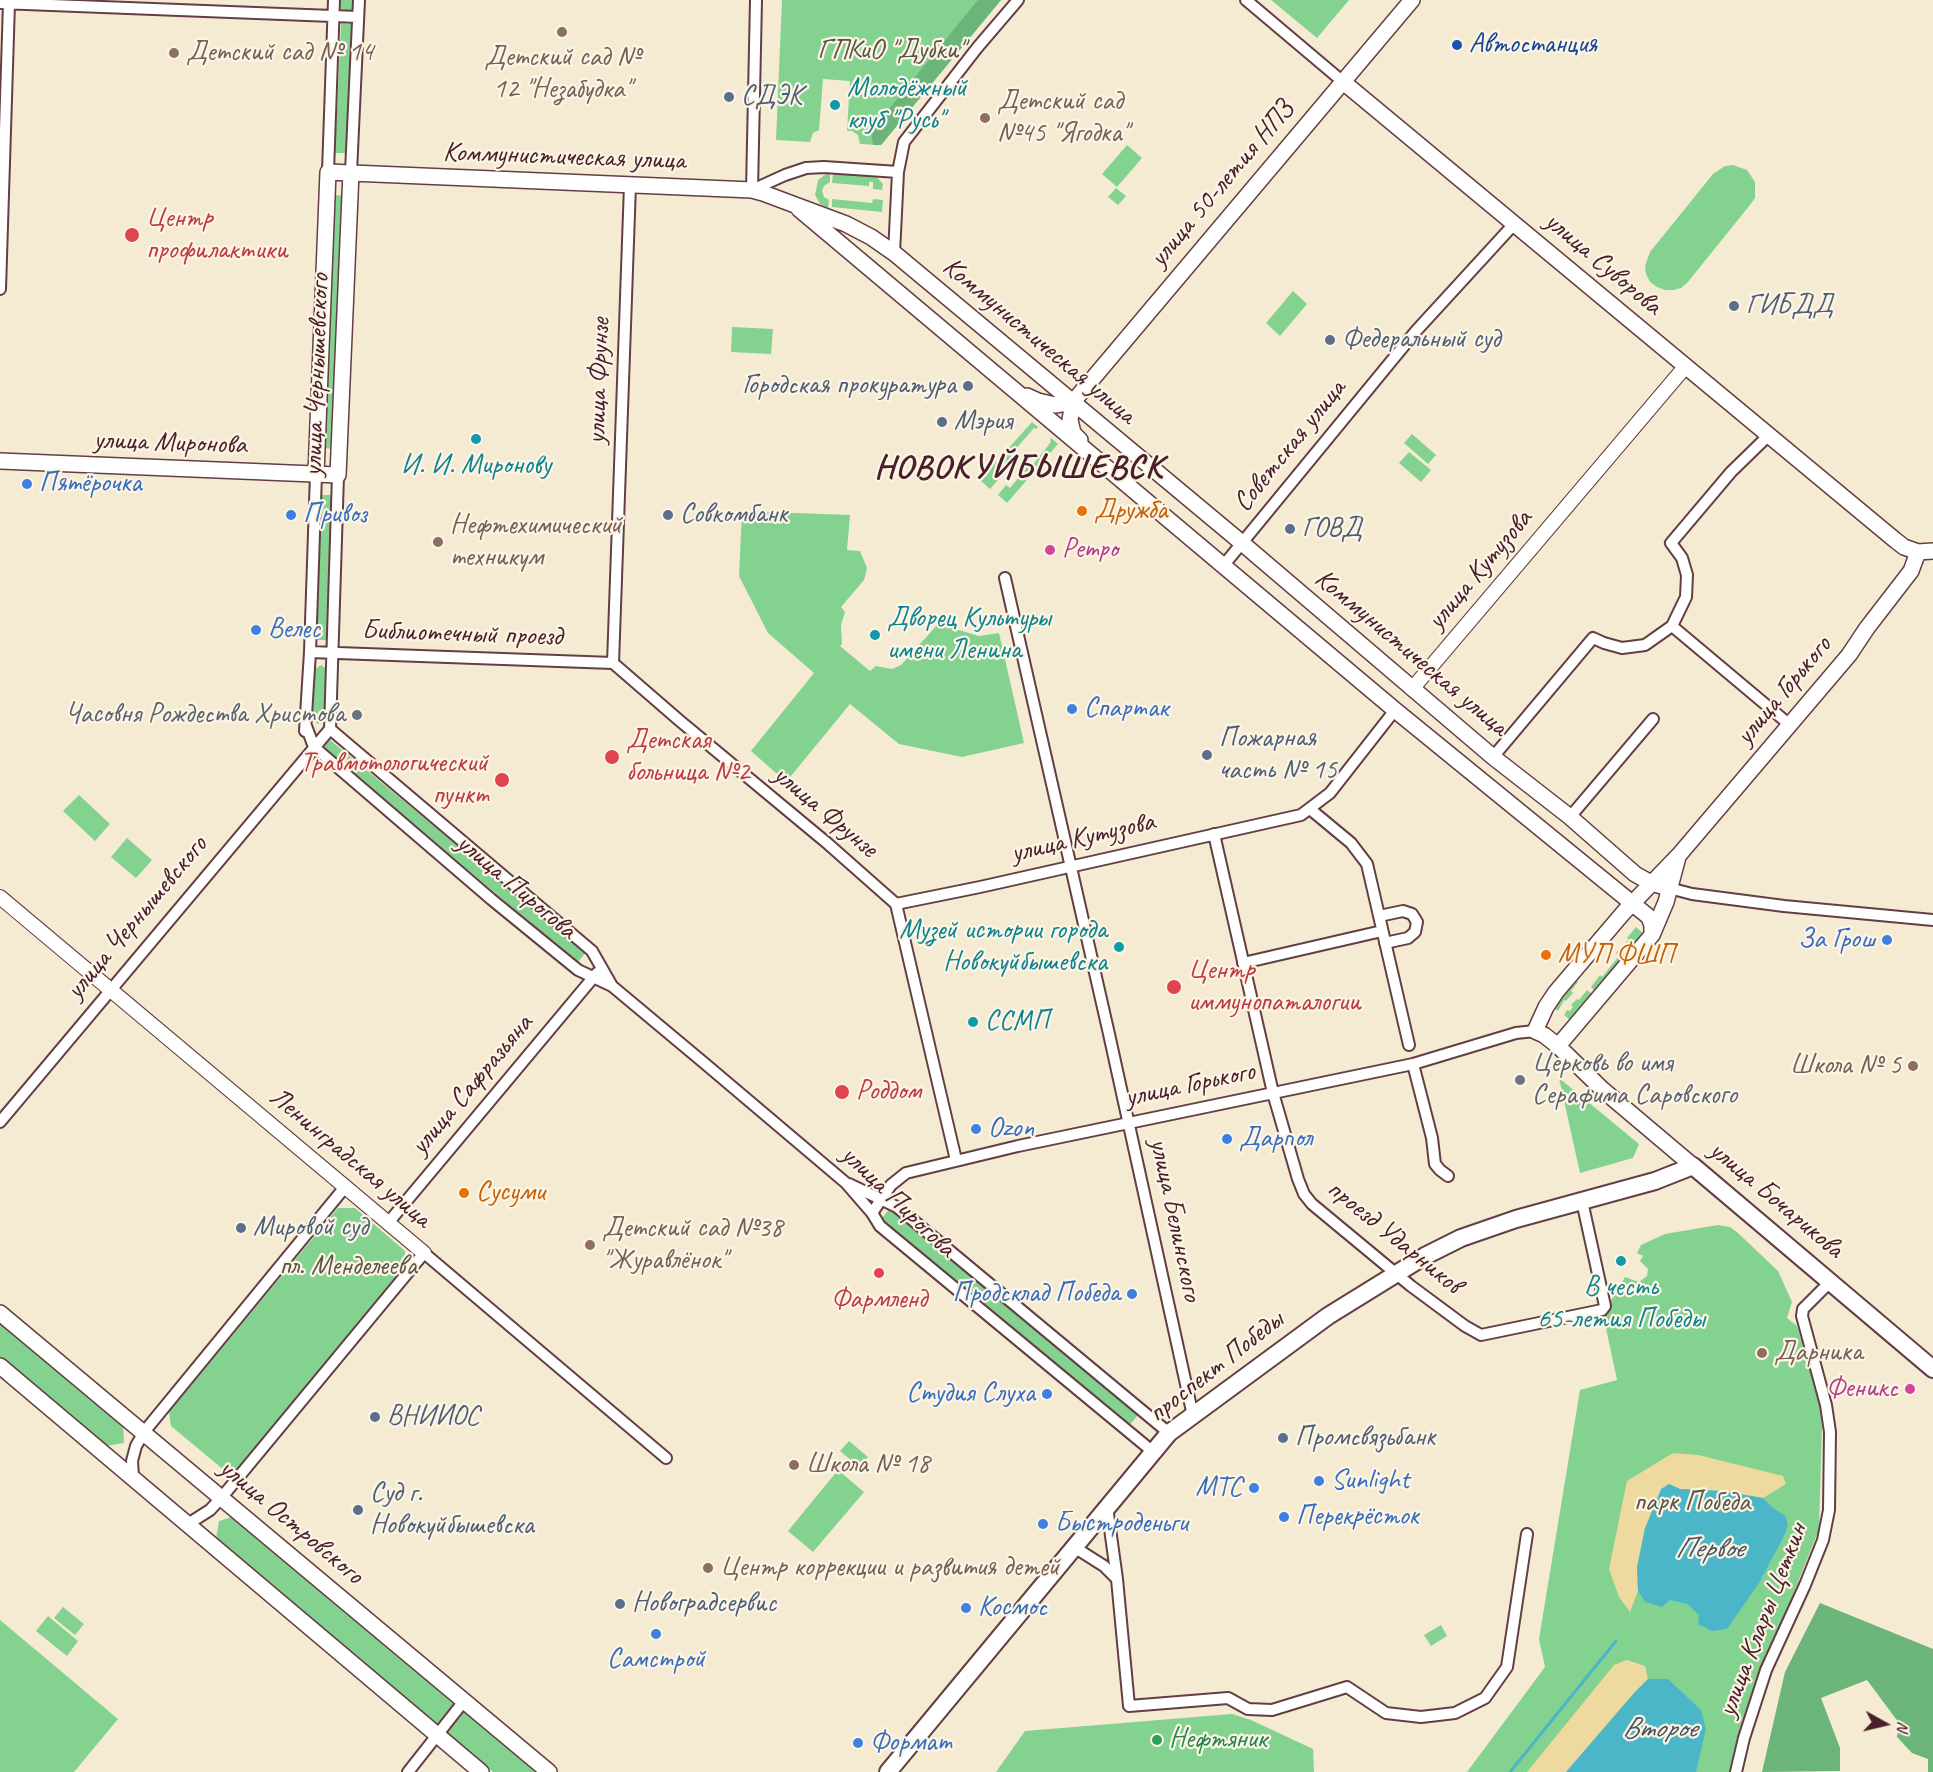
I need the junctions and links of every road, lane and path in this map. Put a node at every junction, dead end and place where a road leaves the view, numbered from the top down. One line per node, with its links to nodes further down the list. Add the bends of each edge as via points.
1 (334, 0): 8 (street, улица Чернышевского)
2 (359, 0): 9 (street, улица Чернышевского)
3 (756, 0): 15 (street)
4 (1018, 0): 13 (street, via 917,123 904,142)
5 (1246, 0): 10 (street, улица Суворова)
6 (1412, 0): 10 (main road, улица 50-летия НПЗ)
7 (4, 3): 8 (street); 20 (street)
8 (334, 16): 9 (street); 11 (street, улица Чернышевского)
9 (358, 17): 12 (street, улица Чернышевского)
10 (1342, 81): 17 (main road, улица Суворова); 23 (main road, улица 50-летия НПЗ)
11 (328, 172): 12 (main road, Коммунистическая улица); 27 (main road, улица Чернышевского)
12 (351, 172): 14 (main road, Коммунистическая улица); 28 (main road, улица Чернышевского)
13 (898, 172): 15 (street, via 806,168); 18 (street)
14 (630, 185): 15 (main road, Коммунистическая улица); 36 (street, улица Фрунзе)
15 (752, 190): 16 (main road, Коммунистическая улица)
16 (795, 205): 18 (main road, Коммунистическая улица, via 846,224); 19 (main road, Коммунистическая улица)
17 (1515, 223): 21 (main road, улица Суворова); 29 (street, Советская улица, via 1416,331)
18 (894, 253): 19 (main road); 23 (main road, Коммунистическая улица)
19 (879, 276): 22 (main road, Коммунистическая улица)
20 (0, 289)
21 (1685, 367): 24 (main road, улица Суворова); 37 (street, улица Кутузова)
22 (1005, 383): 23 (main road, via 1038,401 1055,405); 26 (main road, Коммунистическая улица)
23 (1073, 402): 26 (main road, via 1073,433); 29 (main road, Коммунистическая улица)
24 (1769, 435): 30 (main road, улица Суворова, via 1904,548); 33 (street, via 1731,472 1671,543 1682,558 1687,575 1686,597)
25 (0, 461): 27 (main road, улица Миронова)
26 (1101, 463): 31 (main road, Коммунистическая улица)
27 (316, 474): 28 (main road, улица Миронова); 34 (street, улица Чернышевского)
28 (338, 475): 35 (street, улица Чернышевского)
29 (1242, 543): 31 (street, Советская улица); 37 (main road, Коммунистическая улица)
30 (1925, 551): 40 (main road, улица Горького, via 1849,655)
31 (1224, 566): 38 (main road, Коммунистическая улица)
32 (1005, 578): 50 (street, улица Белинского)
33 (1672, 626): 40 (street); 44 (street, via 1645,645 1622,648 1593,638)
34 (310, 652): 35 (street, Библиотечный проезд); 41 (street, улица Чернышевского)
35 (333, 653): 36 (street, Библиотечный проезд); 42 (street, улица Чернышевского)
36 (613, 663): 54 (street, улица Фрунзе)
37 (1412, 689): 38 (main road, улица Кутузова); 44 (main road, Коммунистическая улица)
38 (1395, 710): 46 (street, улица Кутузова, via 1330,793); 55 (main road, Коммунистическая улица)
39 (1653, 719): 47 (street)
40 (1790, 724): 49 (main road, улица Горького)
41 (306, 726): 43 (street, улица Чернышевского); 45 (street)
42 (330, 729): 43 (street, улица Чернышевского); 62 (street, улица Пирогова, via 592,951)
43 (314, 747): 45 (street, улица Чернышевского); 63 (street, улица Пирогова, via 500,907)
44 (1493, 757): 47 (main road, Коммунистическая улица)
45 (304, 758): 65 (street, улица Чернышевского)
46 (1310, 809): 48 (street, улица Кутузова, via 1301,815); 56 (street, via 1351,843 1367,864)
47 (1569, 817): 51 (main road, Коммунистическая улица, via 1635,874)
48 (1214, 834): 50 (street, улица Кутузова); 61 (street, проезд Ударников)
49 (1679, 855): 51 (main road, улица Горького); 52 (main road)
50 (1071, 867): 54 (street, улица Кутузова); 72 (street, улица Белинского)
51 (1651, 883): 52 (main road, Коммунистическая улица); 55 (main road, улица Горького)
52 (1667, 895): 55 (main road); 57 (street, via 1692,894); 59 (main road)
53 (0, 897): 65 (street, Ленинградская улица)
54 (896, 904): 73 (street)
55 (1632, 904): 59 (main road, Коммунистическая улица, via 1651,920); 66 (main road, улица Горького, via 1556,992)
56 (1379, 916): 58 (street); 60 (street, via 1403,911 1412,914 1417,922 1412,936)
57 (1933, 920)
58 (1382, 931): 60 (street); 61 (street)
59 (1652, 935): 68 (main road)
60 (1385, 944): 67 (street)
61 (1243, 963): 70 (street, проезд Ударников)
62 (602, 967): 63 (street, улица Сафразьяна); 64 (street, улица Пирогова)
63 (593, 978): 64 (street, улица Пирогова); 81 (street, улица Сафразьяна)
64 (612, 986): 76 (street, улица Пирогова)
65 (110, 990): 71 (street, улица Чернышевского); 77 (street, Ленинградская улица)
66 (1535, 1031): 68 (main road, улица Бочарикова); 69 (street, улица Горького, via 1516,1033)
67 (1409, 1045)
68 (1558, 1046): 74 (main road, улица Бочарикова)
69 (1413, 1064): 70 (street, улица Горького); 75 (street, via 1436,1164)
70 (1273, 1093): 72 (street, улица Горького); 83 (street, проезд Ударников, via 1304,1194)
71 (0, 1122)
72 (1129, 1124): 73 (street, улица Горького); 88 (street, улица Белинского)
73 (956, 1160): 78 (street, улица Горького, via 906,1173)
74 (1693, 1166): 79 (main road, проспект Победы); 84 (main road, улица Бочарикова)
75 (1448, 1176)
76 (846, 1183): 78 (street, улица Пирогова); 80 (street, улица Пирогова)
77 (345, 1187): 81 (street, Ленинградская улица); 89 (street)
78 (881, 1199): 80 (street, улица Горького); 90 (street, улица Пирогова, via 897,1207)
79 (1582, 1201): 83 (main road, проспект Победы, via 1461,1238); 83 (street, проезд Ударников, via 1605,1306 1602,1311 1481,1335)
80 (872, 1213): 91 (street, улица Пирогова, via 880,1226)
81 (388, 1223): 82 (street, Ленинградская улица)
82 (424, 1253): 92 (street, Ленинградская улица); 94 (street)
83 (1396, 1274): 88 (main road, проспект Победы, via 1310,1328)
84 (1830, 1282): 87 (main road, улица Бочарикова); 106 (street, улица Клары Цеткин, via 1803,1309 1802,1316 1830,1432 1829,1510 1823,1540 1806,1585 1766,1670)
85 (0, 1313): 89 (main road, улица Островского)
86 (0, 1366): 93 (main road)
87 (1933, 1370)
88 (1193, 1416): 90 (main road, проспект Победы)
89 (144, 1432): 93 (street, via 132,1461); 94 (main road, улица Островского)
90 (1169, 1433): 91 (main road, проспект Победы)
91 (1152, 1451): 95 (main road, проспект Победы)
92 (666, 1458)
93 (133, 1477): 96 (main road)
94 (222, 1497): 96 (street); 100 (main road, улица Островского)
95 (1107, 1507): 98 (main road, проспект Победы); 99 (street)
96 (188, 1524): 101 (main road)
97 (1527, 1534): 99 (street, via 1508,1667 1485,1698 1455,1713 1421,1717 1386,1713 1347,1687 1272,1710 1248,1709 1228,1698 1129,1706)
98 (1074, 1547): 99 (street); 105 (main road, проспект Победы)
99 (1117, 1579)
100 (464, 1701): 101 (street); 104 (main road, улица Островского)
101 (437, 1735): 102 (street); 103 (main road)
102 (408, 1772)
103 (481, 1772)
104 (549, 1772)
105 (888, 1772)
106 (1736, 1772)

